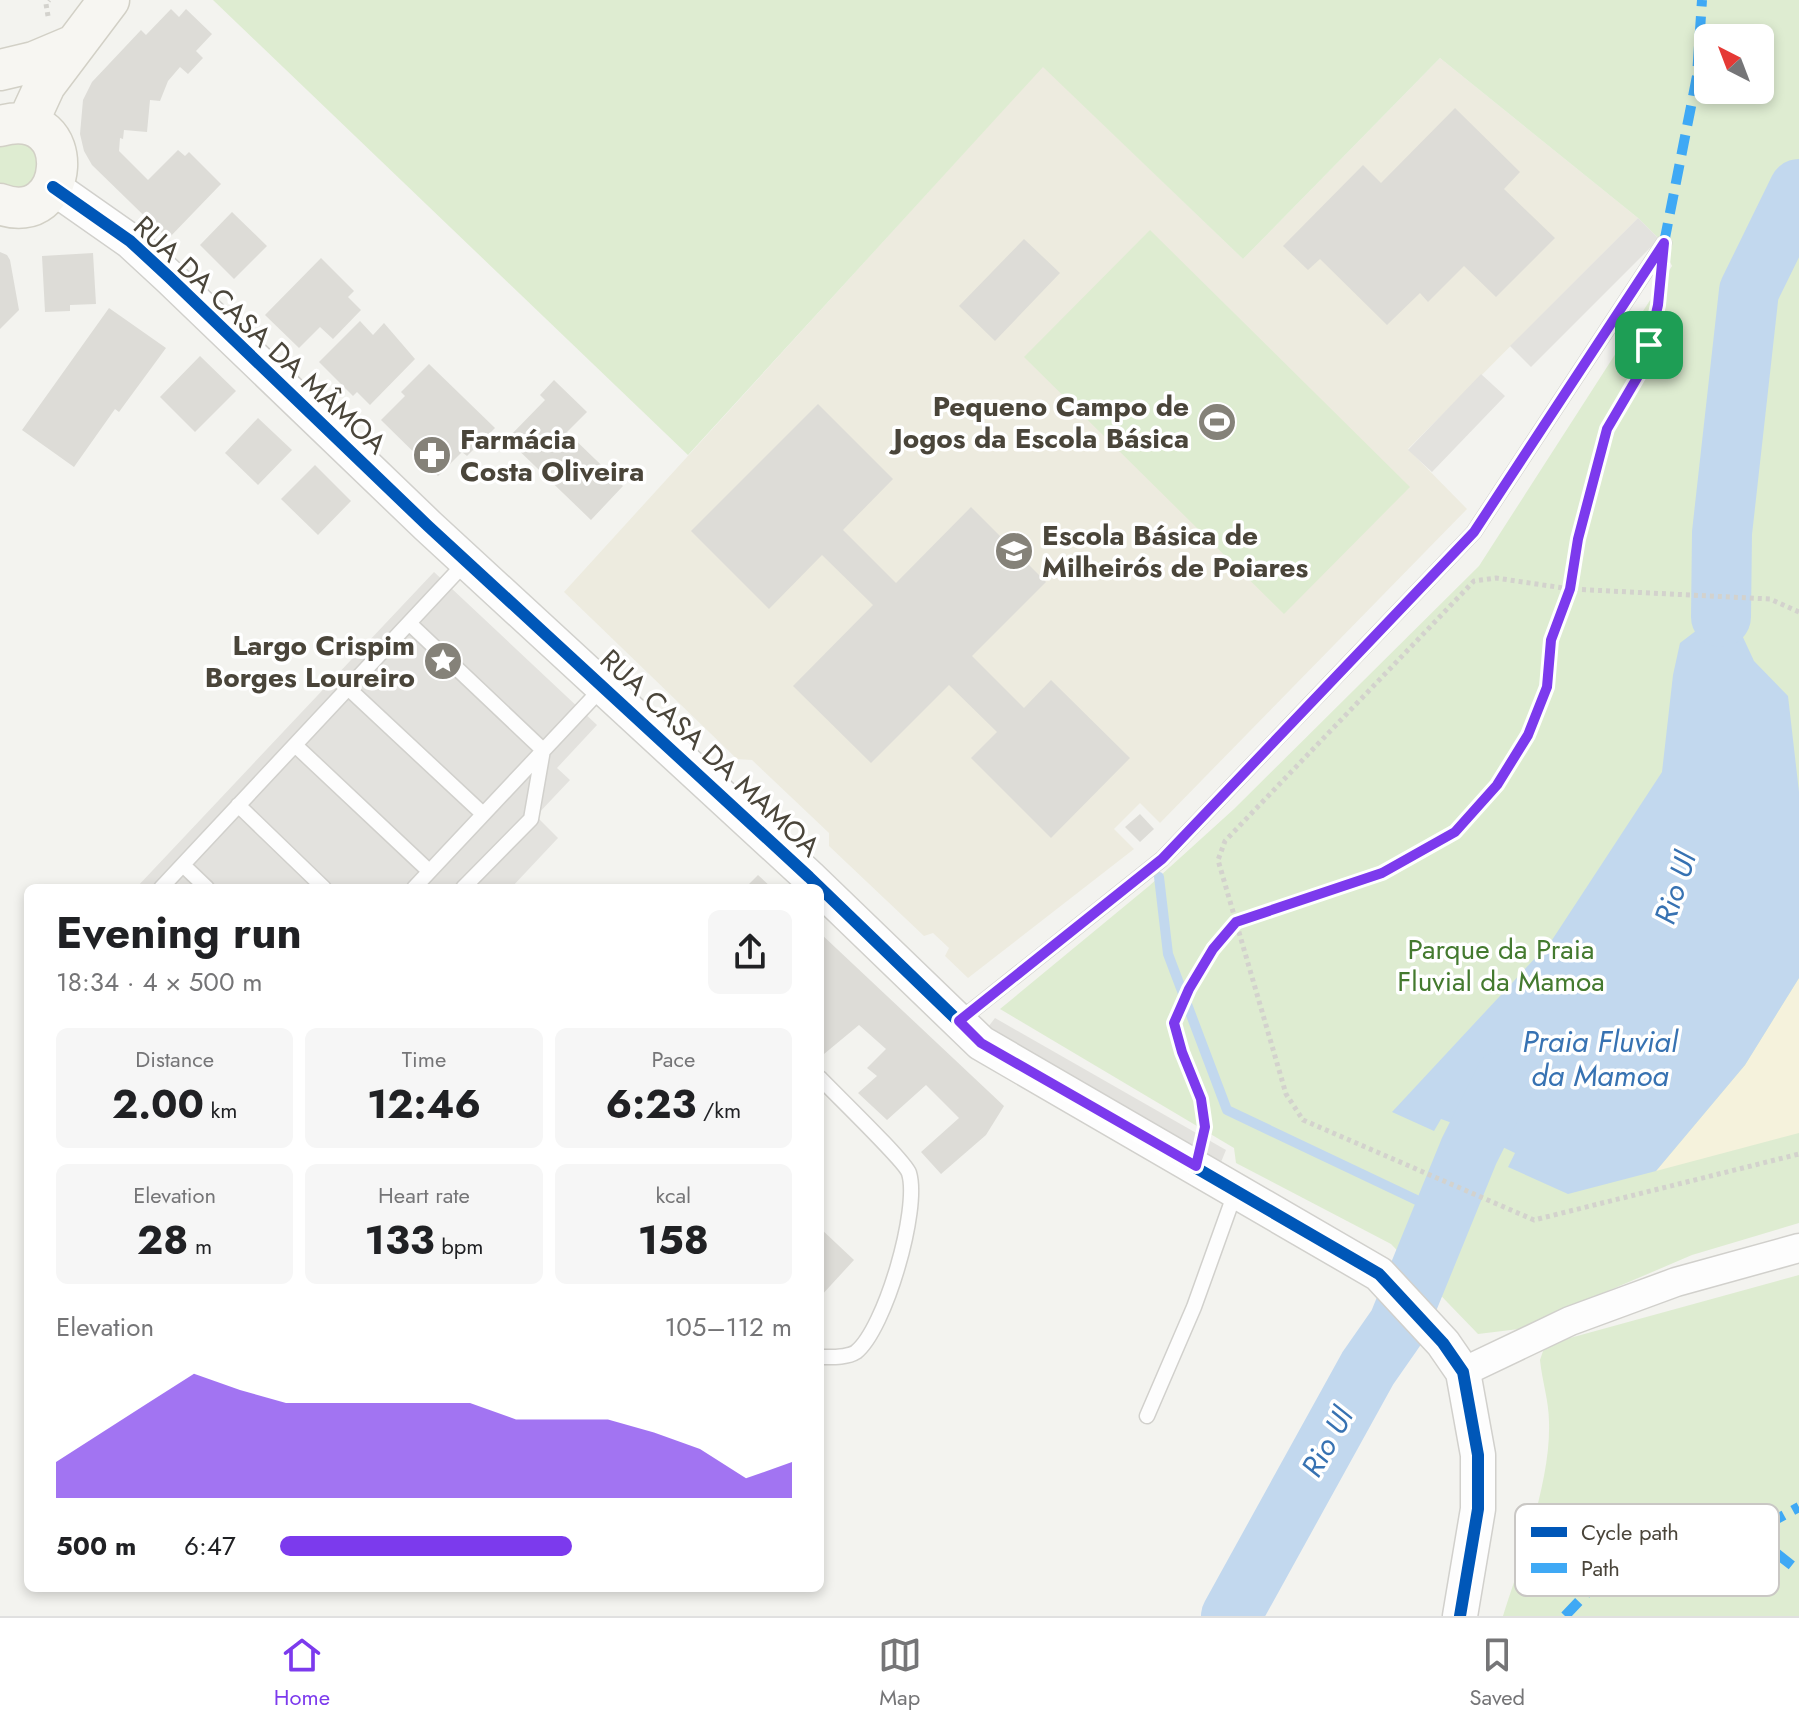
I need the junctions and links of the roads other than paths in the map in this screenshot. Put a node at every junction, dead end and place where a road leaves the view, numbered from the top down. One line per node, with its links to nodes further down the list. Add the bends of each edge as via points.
1 (109, 0): 2 (main road)
2 (72, 46): 3 (main road); 4 (main road)
3 (0, 70)
4 (7, 125): 5 (main road, via 39,129 56,149 58,175)
5 (53, 187): 6 (main road, via 44,198 20,208); 8 (street, RUA DA CASA DA MÂMOA, via 130,241)
6 (0, 204)
7 (1664, 243): 26 (lane, via 1474,532 1162,859)
8 (428, 526): 9 (street, RUA CASA DA MAMOA)
9 (466, 562): 10 (lane); 11 (street, RUA CASA DA MAMOA)
10 (409, 623): 12 (lane); 14 (lane)
11 (603, 687): 14 (lane); 24 (street, RUA CASA DA MAMOA)
12 (348, 688): 13 (lane); 16 (lane)
13 (295, 745): 15 (lane); 18 (lane)
14 (543, 750): 16 (lane); 23 (lane, via 531,819)
15 (238, 805): 17 (lane); 21 (lane)
16 (483, 814): 18 (lane)
17 (183, 865): 19 (lane); 20 (lane)
18 (429, 871): 22 (lane)
19 (165, 884)
20 (203, 884)
21 (320, 884)
22 (418, 884)
23 (467, 884)
24 (816, 884)
25 (824, 891): 26 (street, RUA CASA DA MAMOA)
26 (959, 1021): 28 (street, RUA CASA DA MAMOA, via 981,1043)
27 (824, 1082): 30 (lane, via 908,1170 911,1197 900,1264 867,1341 852,1355)
28 (1236, 1189): 31 (street, RUA CASA DA MAMOA, via 1379,1274); 32 (lane)
29 (1799, 1248): 31 (street, via 1610,1306)
30 (824, 1357)
31 (1463, 1372): 33 (street, via 1478,1455 1478,1509)
32 (1147, 1416)
33 (1460, 1616)

